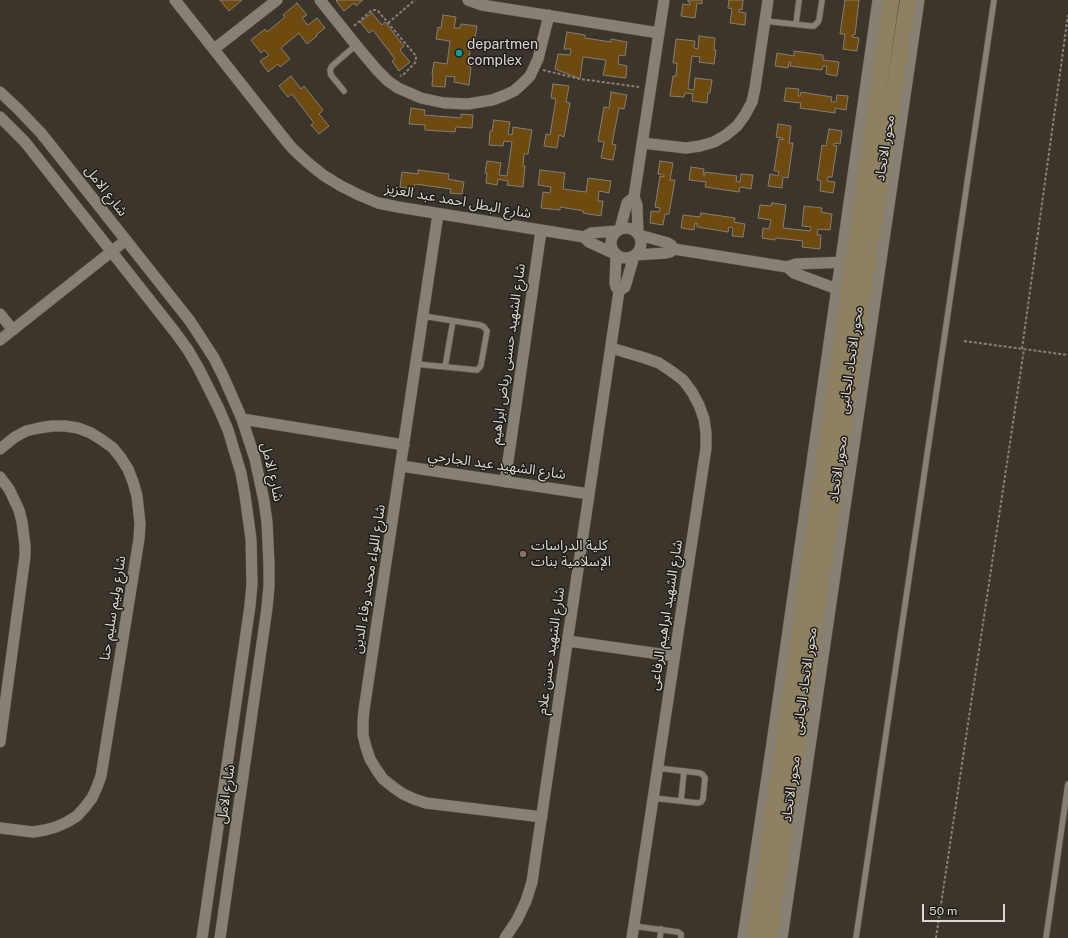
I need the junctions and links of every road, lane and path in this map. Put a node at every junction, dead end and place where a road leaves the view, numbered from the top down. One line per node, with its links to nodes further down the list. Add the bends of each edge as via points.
1 (175, 0): 23 (street, شارع البطل احمد عبد العزيز)
2 (277, 0): 23 (street)
3 (320, 0): 21 (street)
4 (415, 0): 18 (path)
5 (468, 0): 16 (street)
6 (664, 0): 20 (street)
7 (768, 0): 17 (street)
8 (799, 0): 19 (lane)
9 (822, 0): 19 (lane, via 816,24)
10 (878, 0): 42 (street, محور الاتحاد الجانبى)
11 (891, 0): 42 (street, محور الاتحاد)
12 (908, 0): 42 (street, محور الاتحاد)
13 (919, 0): 85 (street, محور الاتحاد الجانبى)
14 (994, 0): 86 (lane)
15 (1068, 14): 53 (path)
16 (549, 15): 20 (street); 24 (street)
17 (765, 21): 19 (lane); 30 (street, via 752,102 737,126 714,142 700,146 686,148)
18 (388, 23): 21 (path, via 374,10); 25 (path, via 416,58 404,74)
19 (796, 24)
20 (659, 32): 26 (street)
21 (346, 33): 22 (street)
22 (356, 45): 25 (street); 27 (lane, via 330,70)
23 (214, 49): 32 (street, شارع البطل احمد عبد العزيز, via 292,148 323,175 359,196 378,203)
24 (534, 68): 25 (street, via 514,91 492,100 468,104 444,103 421,98 398,88); 26 (path, via 580,79)
25 (388, 80)
26 (650, 89): 30 (street)
27 (344, 91)
28 (0, 92): 37 (street, شارع الامل, via 41,133)
29 (0, 117): 39 (street, شارع الامل, via 25,142)
30 (642, 143): 31 (street)
31 (634, 197): 33 (street, via 627,203); 35 (street, via 637,205)
32 (438, 214): 34 (street, شارع البطل احمد عبد العزيز); 47 (street, شارع اللواء محمد وفاء الدين)
33 (618, 230): 35 (street, via 631,229); 36 (street, شارع البطل احمد عبد العزيز, via 591,233); 40 (street, via 611,242)
34 (541, 231): 36 (street, شارع البطل احمد عبد العزيز); 62 (street, شارع الشهيد حسنى رياض ابراهيم)
35 (638, 234): 38 (street, via 668,243); 41 (street, via 641,246)
36 (584, 237): 40 (street, شارع البطل احمد عبد العزيز)
37 (126, 240): 39 (street); 57 (street, شارع الامل, via 202,339 224,378)
38 (674, 249): 41 (street, via 666,253); 43 (street)
39 (111, 252): 49 (street); 76 (street, شارع الامل, via 175,332 210,389 235,451 249,517 252,562 250,606)
40 (615, 254): 41 (street, via 626,259); 44 (street, شارع الشهيد حسن علام, via 615,283)
41 (635, 256): 44 (street, شارع الشهيد حسن علام, via 625,286)
42 (854, 263): 43 (street, via 796,264); 45 (street, محور الاتحاد); 45 (street, محور الاتحاد الجانبى)
43 (787, 267): 45 (street, via 794,273)
44 (619, 291): 52 (street, شارع الشهيد حسن علام)
45 (850, 291): 82 (street, محور الاتحاد الجانبى, via 772,743); 83 (street, محور الاتحاد); 84 (street, محور الاتحاد)
46 (0, 314): 49 (street)
47 (423, 316): 48 (lane); 55 (street, شارع اللواء محمد وفاء الدين)
48 (453, 320): 56 (lane); 56 (lane, via 480,324 484,327 486,332 482,358 477,370)
49 (13, 330): 50 (street)
50 (0, 340)
51 (964, 341): 53 (path)
52 (611, 348): 63 (street, شارع الشهيد حسن علام); 65 (street, شارع الشهيد ابراهيم الرفاعى, via 659,363 683,380 699,405 704,419 706,448)
53 (1023, 349): 54 (path); 87 (path)
54 (1068, 355)
55 (416, 364): 56 (lane); 58 (street, شارع اللواء محمد وفاء الدين)
56 (445, 367)
57 (242, 419): 58 (street); 77 (street, شارع الامل, via 255,459 264,501 268,586)
58 (404, 445): 60 (street, شارع اللواء محمد وفاء الدين)
59 (0, 449): 73 (street, شارع وليم سليم حنا, via 26,431 39,428 66,426 91,433 113,448 128,469 137,496 140,524 136,562 97,787 88,803 76,816 56,827 33,832)
60 (401, 466): 62 (street, شارع الشهيد عيد الجارحي); 72 (street, شارع اللواء محمد وفاء الدين, via 363,722 363,735 370,759 384,779 414,799 426,803)
61 (0, 477): 66 (street, via 19,510 25,556)
62 (505, 482): 63 (street, شارع الشهيد عيد الجارحي)
63 (589, 494): 64 (street, شارع الشهيد حسن علام)
64 (568, 641): 65 (street); 72 (street, شارع الشهيد حسن علام)
65 (674, 656): 67 (street, شارع الشهيد ابراهيم الرفاعى)
66 (0, 742)
67 (657, 768): 68 (lane); 70 (street, شارع الشهيد ابراهيم الرفاعى)
68 (684, 771): 71 (lane); 71 (lane, via 705,776 703,799 698,803)
69 (1068, 784): 88 (lane)
70 (653, 798): 71 (lane); 74 (street, شارع الشهيد ابراهيم الرفاعى)
71 (681, 801)
72 (542, 817): 78 (street, شارع الشهيد حسن علام, via 532,882 526,901)
73 (0, 828)
74 (633, 926): 75 (lane); 79 (street, شارع الشهيد ابراهيم الرفاعى)
75 (661, 929): 80 (lane); 81 (lane, via 678,932)
76 (202, 938)
77 (220, 938)
78 (505, 938)
79 (632, 938)
80 (660, 938)
81 (681, 938)
82 (742, 938)
83 (754, 938)
84 (769, 938)
85 (782, 938)
86 (856, 938)
87 (936, 938)
88 (1046, 938)

